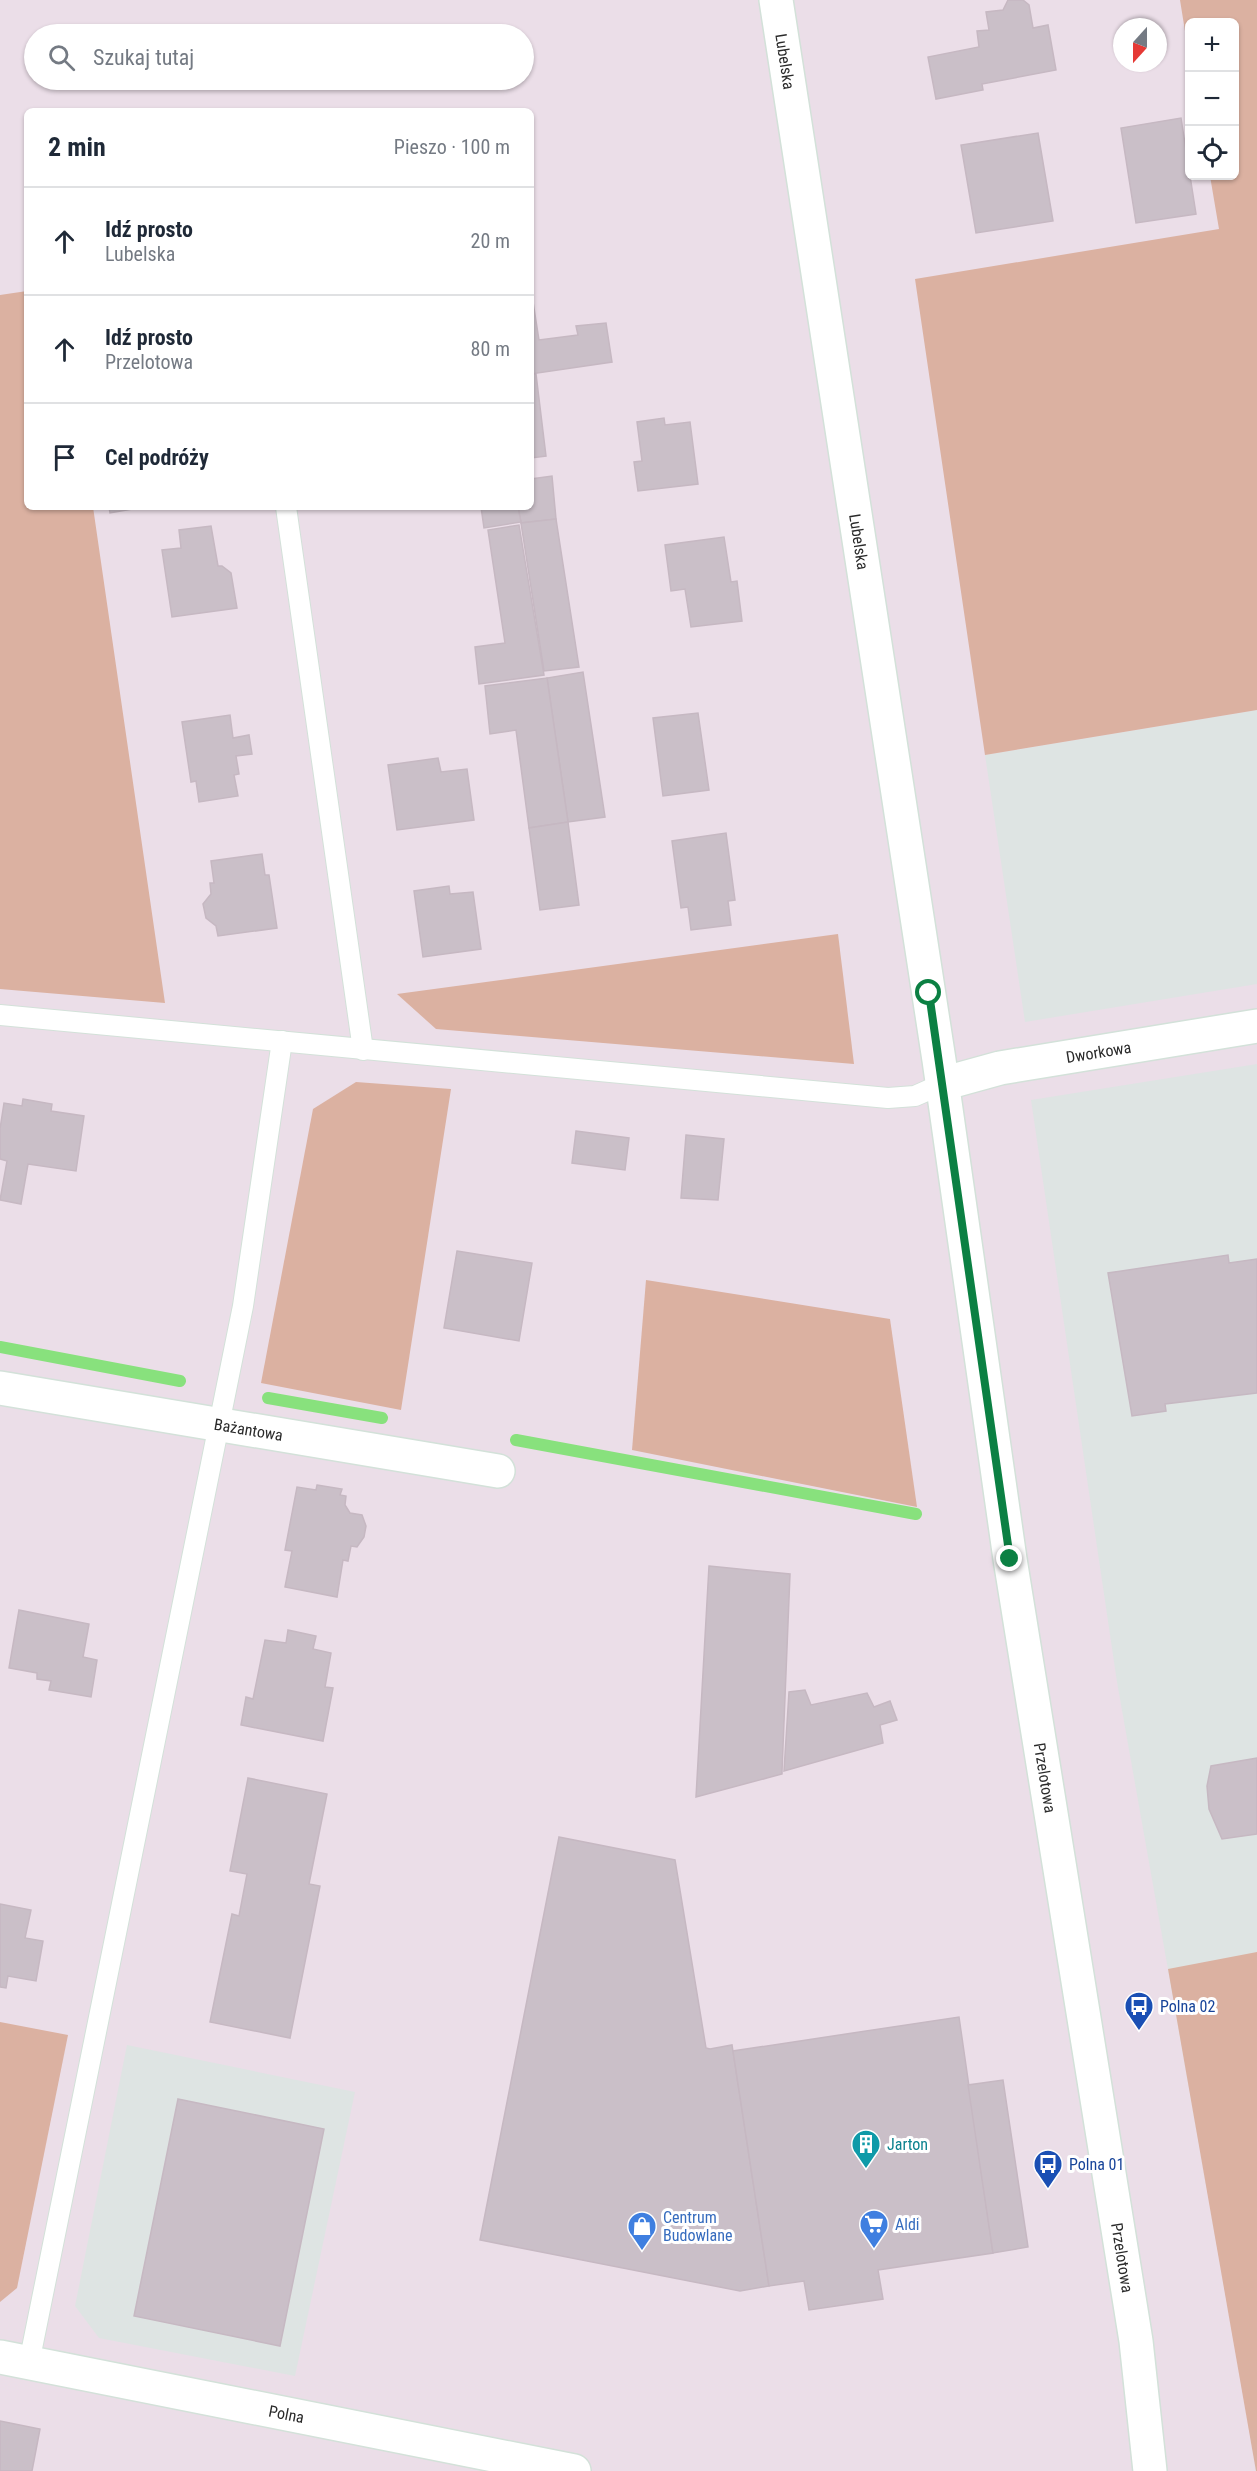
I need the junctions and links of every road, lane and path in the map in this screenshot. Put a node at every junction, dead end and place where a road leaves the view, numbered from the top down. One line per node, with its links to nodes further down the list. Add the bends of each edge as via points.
1 (776, 0): 7 (street, Lubelska)
2 (285, 510): 6 (lane)
3 (0, 1015): 5 (lane)
4 (1257, 1026): 7 (street, Dworkowa, via 1000,1068)
5 (282, 1041): 6 (lane); 9 (lane, via 243,1306)
6 (363, 1050): 7 (lane, via 888,1098 915,1096)
7 (942, 1084): 13 (street, Przelotowa, via 1010,1559 1136,2341)
8 (0, 1388): 9 (street, Bażantowa)
9 (220, 1425): 10 (street, Bażantowa); 11 (lane)
10 (498, 1471)
11 (15, 2360): 12 (street, Polna)
12 (574, 2471)
13 (1150, 2471)

